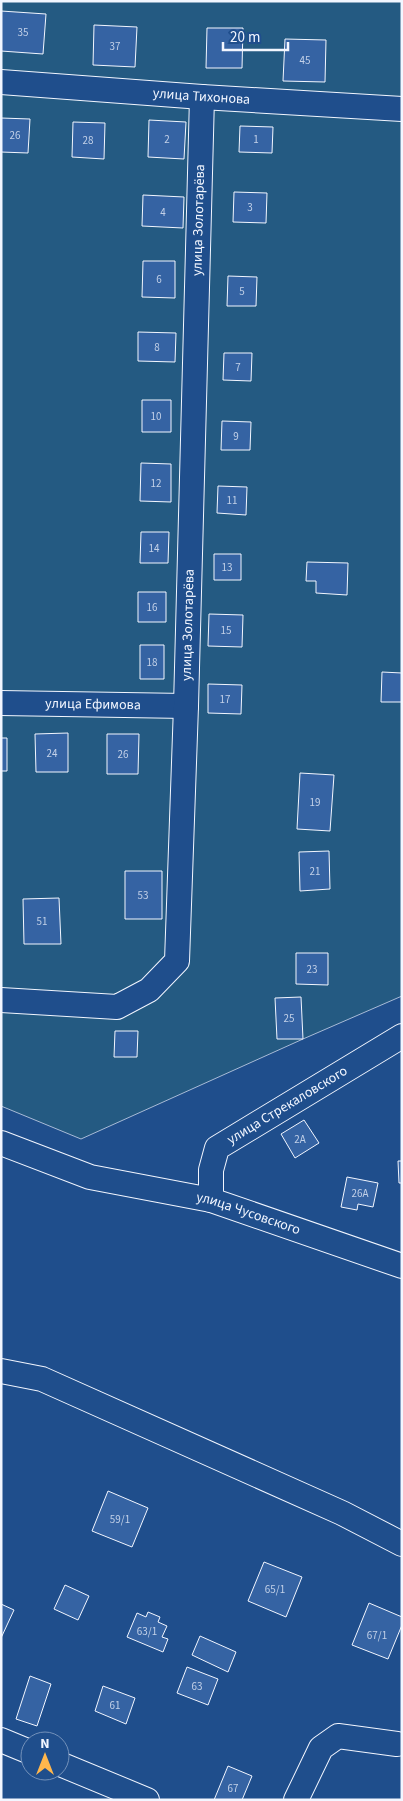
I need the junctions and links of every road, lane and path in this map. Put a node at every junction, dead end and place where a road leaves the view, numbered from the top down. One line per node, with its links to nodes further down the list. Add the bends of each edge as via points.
1 (1, 82): 2 (street, улица Тихонова)
2 (202, 97): 3 (street, улица Тихонова); 5 (street, улица Золотарёва)
3 (402, 109)
4 (1, 703): 5 (street, улица Ефимова)
5 (186, 706): 6 (street, улица Золотарёва, via 177,961 149,990 117,1007)
6 (1, 1000)
7 (402, 1036): 9 (street, улица Стрекаловского, via 217,1148 211,1170)
8 (1, 1143): 9 (street, улица Чусовского, via 90,1177)
9 (211, 1200): 10 (street, улица Чусовского)
10 (402, 1266)
11 (1, 1371): 12 (street, via 42,1379 342,1513)
12 (402, 1544)
13 (1, 1740): 15 (street)
14 (397, 1744): 18 (street, via 338,1736 321,1748)
15 (20, 1748)
16 (70, 1768): 17 (street)
17 (147, 1800)
18 (296, 1800)

